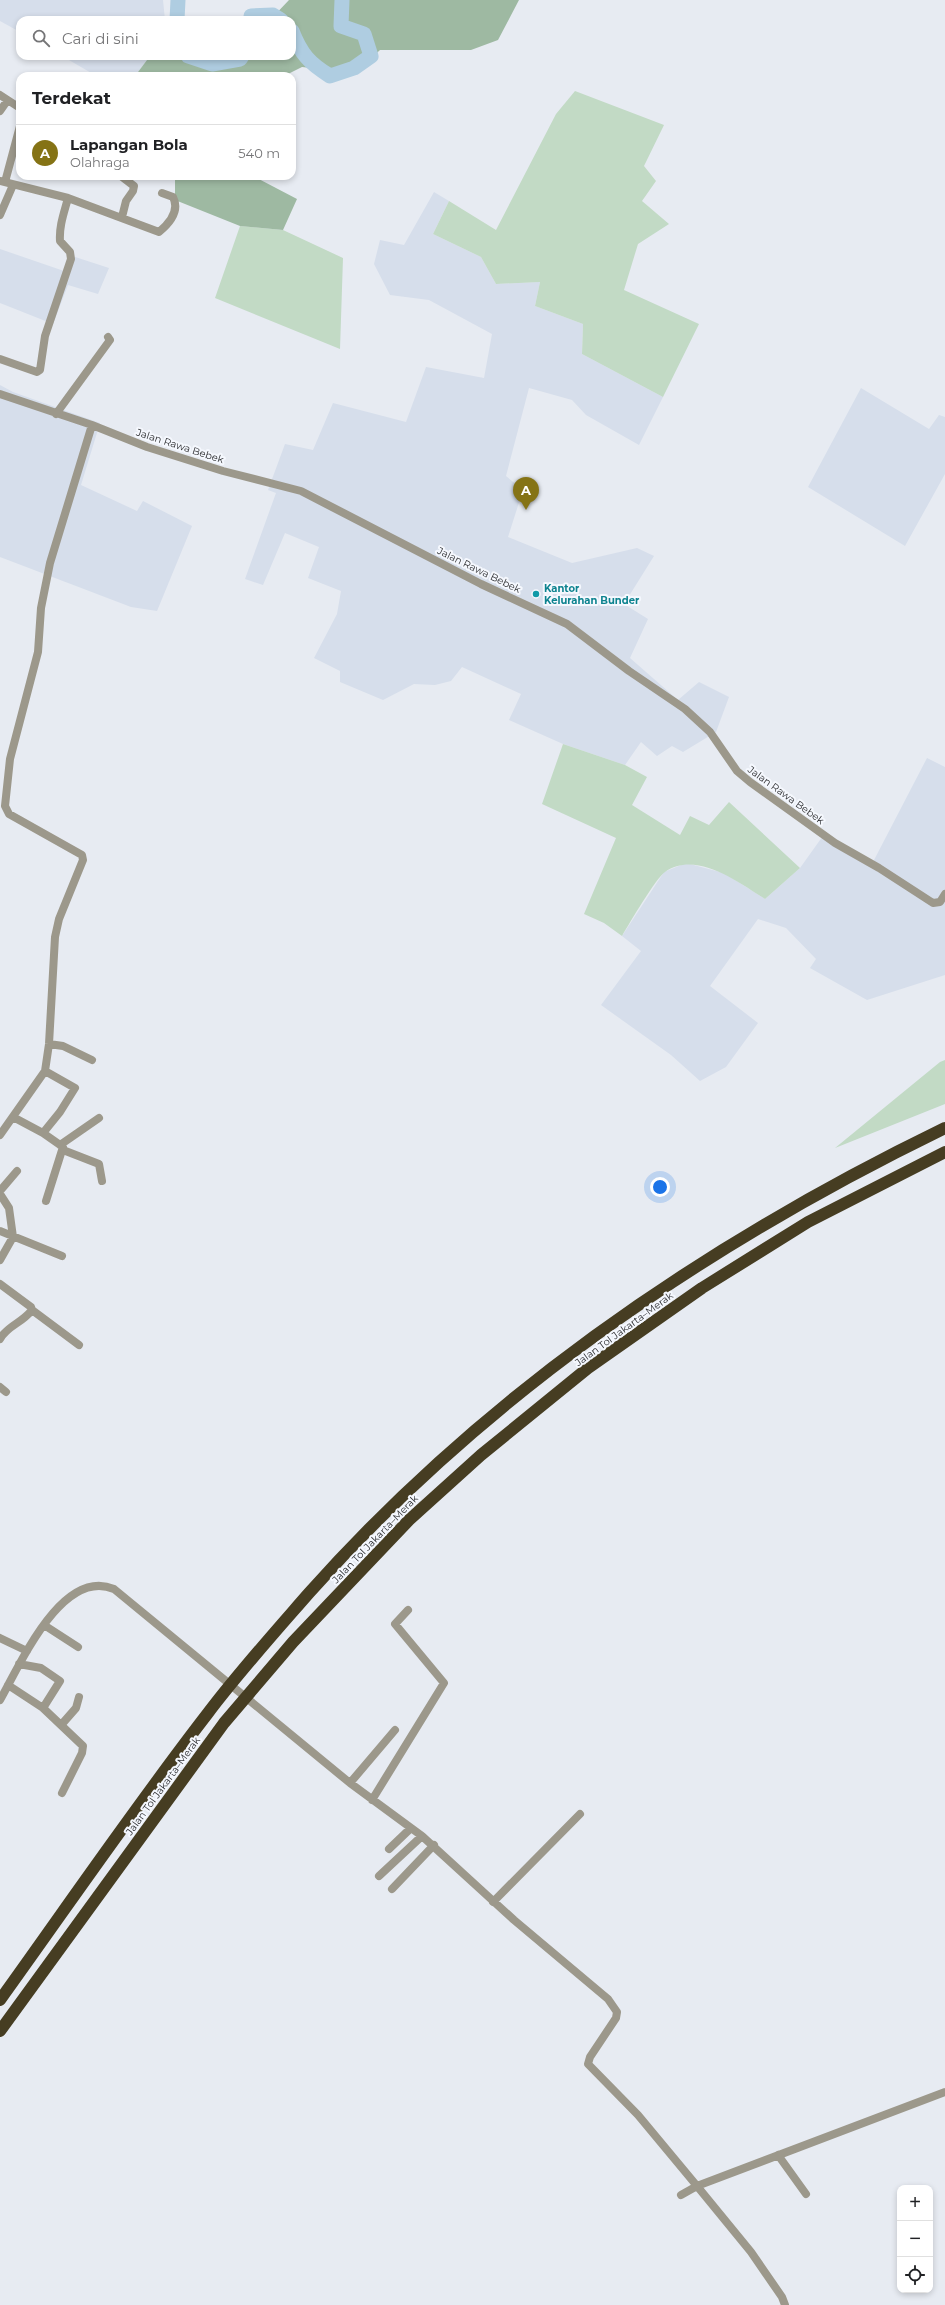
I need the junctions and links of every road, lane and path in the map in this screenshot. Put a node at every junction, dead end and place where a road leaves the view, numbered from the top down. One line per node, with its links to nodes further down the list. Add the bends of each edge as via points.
1 (0, 95): 2 (street)
2 (7, 101): 3 (street); 4 (street)
3 (16, 106)
4 (0, 111)
5 (16, 142): 7 (street)
6 (126, 180): 11 (street, via 134,186 126,201)
7 (6, 183): 9 (street); 10 (street)
8 (162, 192): 11 (street, via 173,197 176,209 170,221 160,231)
9 (68, 198): 11 (street); 13 (street, via 59,233 60,241 70,252 71,259 47,331 40,370 37,372)
10 (0, 215)
11 (122, 217)
12 (108, 337): 15 (street, via 110,340)
13 (0, 359)
14 (0, 394): 15 (street, Jalan Rawa Bebek)
15 (56, 414): 16 (street, Jalan Rawa Bebek)
16 (92, 426): 17 (street, Jalan Rawa Bebek, via 223,471 301,491 481,584 567,624 685,709 710,732 742,776 823,835 933,903 940,902); 18 (street, via 50,563 41,608 38,652 10,759 5,806 9,814 83,856 59,919 55,937)
17 (945, 894)
18 (49, 1044): 19 (street, via 63,1046); 20 (street)
19 (92, 1060)
20 (45, 1071): 21 (street); 24 (street, via 75,1088)
21 (13, 1117): 24 (street); 25 (street)
22 (99, 1118): 26 (street)
23 (945, 1128): 64 (highway, Jalan Tol Jakarta–Merak, via 790,1208 688,1271 566,1356 483,1424 391,1508 311,1591 209,1711)
24 (43, 1132): 26 (street)
25 (0, 1135)
26 (61, 1148): 29 (street, via 99,1164); 32 (street)
27 (945, 1152): 65 (highway, Jalan Tol Jakarta–Merak, via 808,1222 702,1288 588,1368 481,1456 409,1520 293,1642 224,1723)
28 (17, 1171): 30 (street)
29 (102, 1181)
30 (0, 1191)
31 (0, 1194): 34 (street, via 9,1208)
32 (46, 1202)
33 (0, 1231): 34 (street)
34 (13, 1237): 35 (street); 36 (street)
35 (62, 1256)
36 (0, 1260)
37 (0, 1284): 38 (street)
38 (32, 1310): 39 (street, via 18,1324 5,1329); 40 (street)
39 (0, 1339)
40 (79, 1345)
41 (408, 1610): 55 (street, via 395,1624 444,1683)
42 (44, 1625): 44 (street); 45 (street); 53 (street, via 62,1603 90,1586 100,1585 114,1589)
43 (0, 1638): 45 (street)
44 (78, 1647)
45 (27, 1651): 46 (street)
46 (20, 1664): 47 (street); 50 (street, via 41,1668 60,1681)
47 (8, 1685): 49 (street); 50 (street)
48 (78, 1697): 51 (street, via 76,1708)
49 (0, 1700)
50 (43, 1708): 51 (street)
51 (62, 1724): 54 (street, via 80,1741 83,1750)
52 (395, 1730): 53 (street)
53 (350, 1783): 55 (street)
54 (62, 1792)
55 (372, 1800): 57 (street)
56 (580, 1814): 63 (street)
57 (411, 1828): 58 (street); 60 (street)
58 (422, 1836): 59 (street); 61 (street)
59 (434, 1845): 62 (street); 63 (street)
60 (389, 1849)
61 (379, 1876)
62 (392, 1889)
63 (493, 1902): 68 (street, via 608,1999 617,2012 616,2018 588,2064 638,2115)
64 (0, 2000)
65 (0, 2031)
66 (945, 2092): 67 (street)
67 (778, 2155): 68 (street); 69 (street)
68 (697, 2186): 70 (street); 71 (street, via 751,2252)
69 (806, 2194)
70 (680, 2195)
71 (785, 2305)

